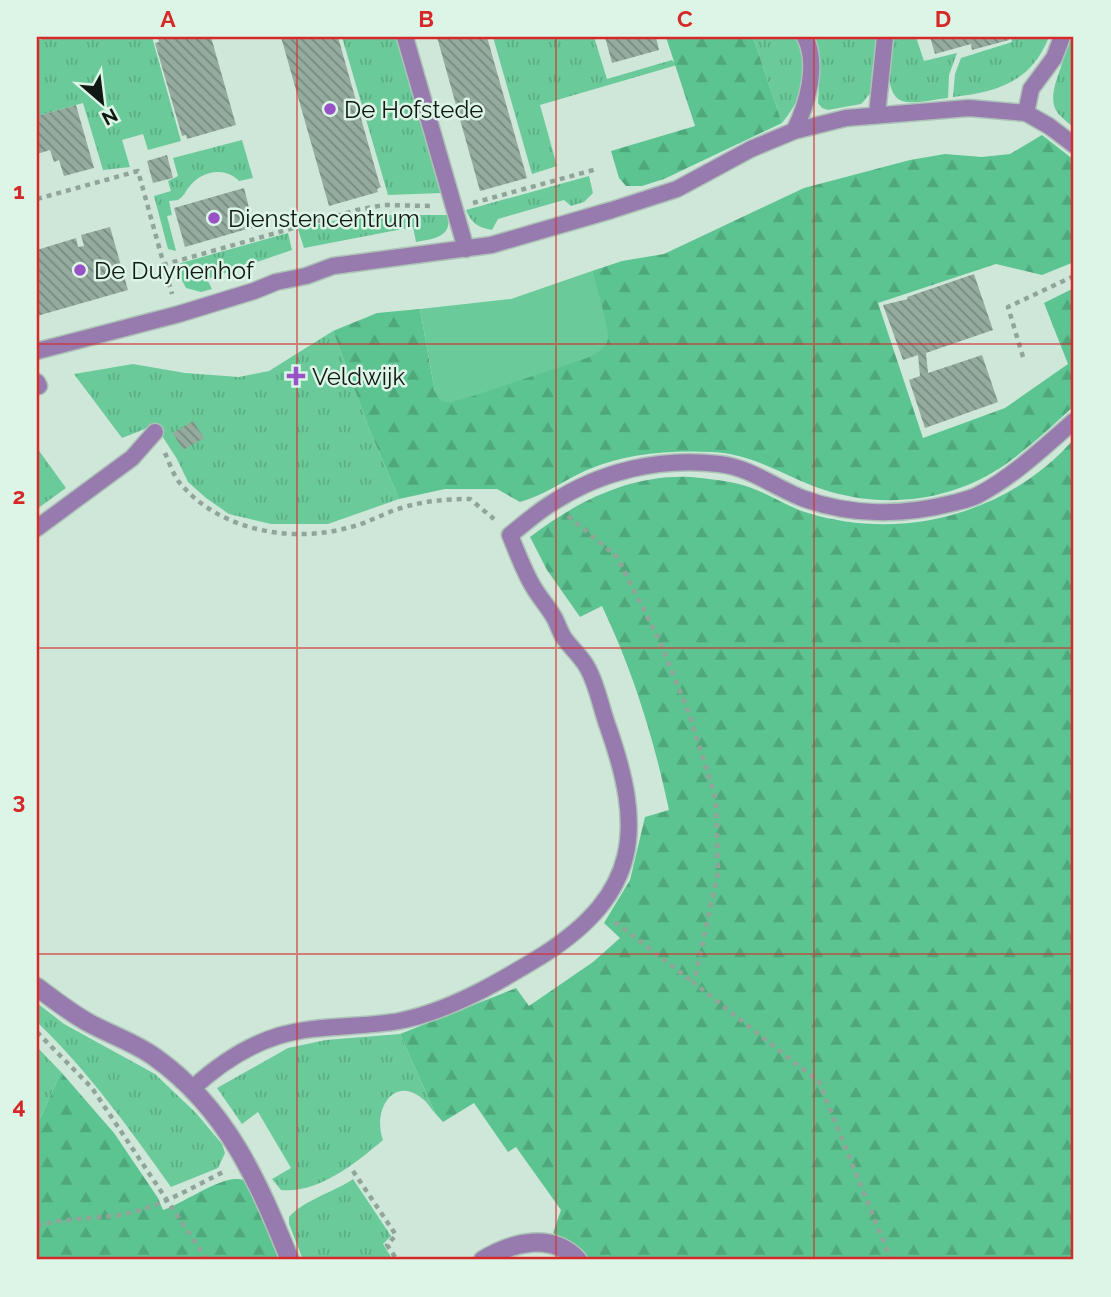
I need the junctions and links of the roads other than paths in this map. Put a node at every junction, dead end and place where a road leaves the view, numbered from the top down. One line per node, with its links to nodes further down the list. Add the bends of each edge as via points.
1 (405, 37): 9 (lane)
2 (805, 37): 7 (lane, via 811,66 804,110)
3 (885, 37): 6 (lane)
4 (1062, 37): 5 (lane, via 1054,58 1031,89)
5 (1026, 113): 6 (lane, via 969,108); 8 (lane)
6 (877, 114): 7 (lane)
7 (794, 131): 9 (lane, via 677,189)
8 (1074, 145)
9 (466, 249): 10 (lane, via 332,266 179,314)
10 (37, 351)
11 (1074, 421): 15 (lane, via 1006,478 976,496 929,509 855,511 802,498 759,476 721,464 686,462 644,465 596,479 552,503 510,535 533,586 587,667 617,754 628,818 620,877 580,929 477,992 414,1018 280,1035 223,1063)
12 (155, 432): 13 (lane, via 132,458)
13 (37, 528)
14 (37, 987): 15 (street, via 89,1023 154,1056)
15 (193, 1088): 16 (street, via 239,1148)
16 (290, 1260)
17 (483, 1260): 18 (street, via 506,1248 537,1242 571,1253)
18 (578, 1260)

